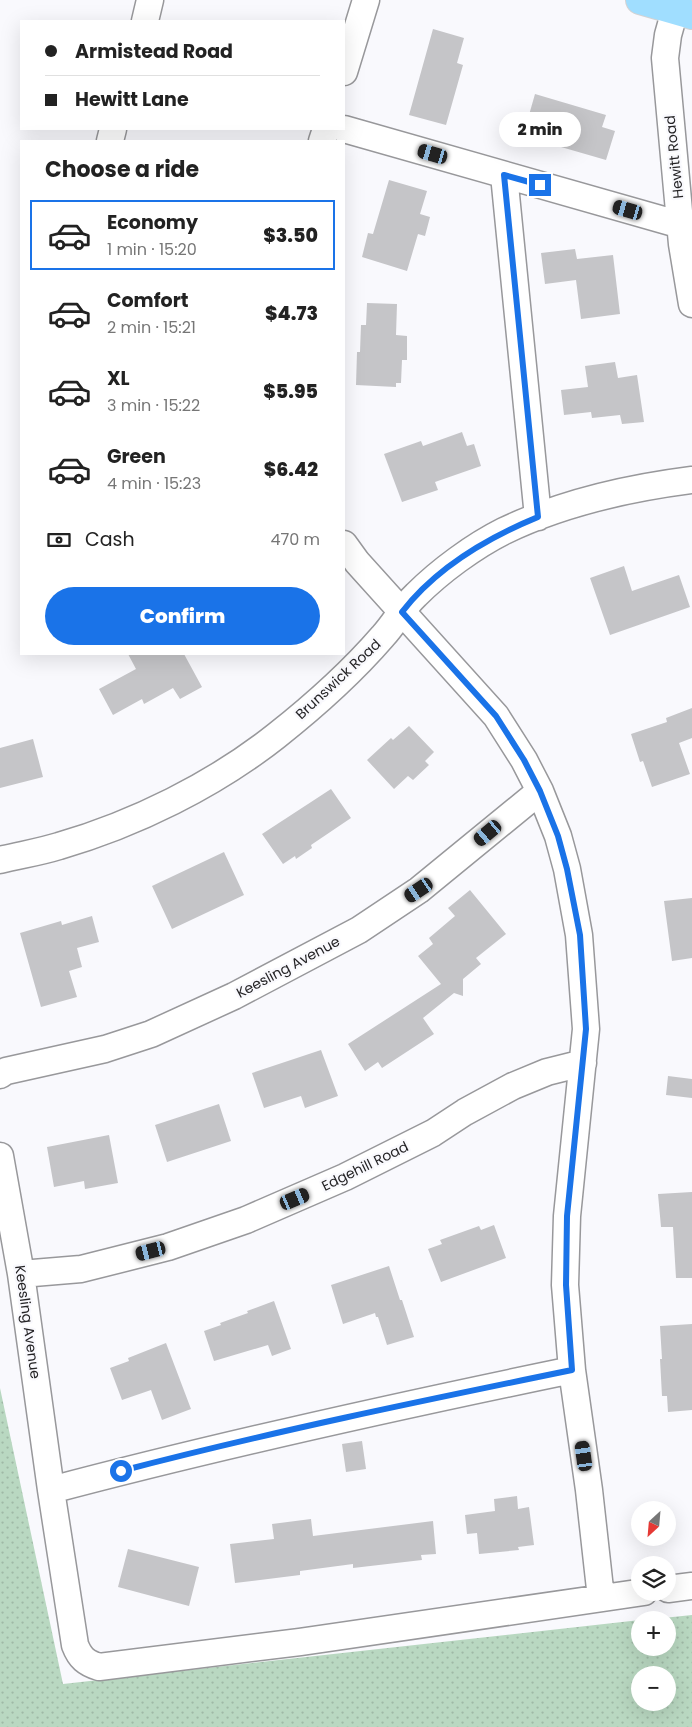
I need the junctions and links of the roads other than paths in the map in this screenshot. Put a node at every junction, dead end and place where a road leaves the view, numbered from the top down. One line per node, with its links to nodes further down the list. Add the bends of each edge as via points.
1 (150, 0): 5 (street)
2 (366, 0): 6 (street)
3 (640, 0): 4 (main road)
4 (683, 13): 9 (street, Hewitt Road, via 668,35 664,58)
5 (144, 20)
6 (345, 69)
7 (345, 129): 8 (street)
8 (504, 175): 9 (street); 12 (street)
9 (681, 226): 10 (street, Hewitt Road)
10 (692, 304)
11 (692, 480): 12 (street, Brunswick Road, via 656,484 596,498)
12 (538, 517): 14 (street, Brunswick Road, via 504,531 470,552 429,583)
13 (345, 545): 14 (street)
14 (402, 612): 15 (street, via 496,716); 16 (street, Brunswick Road, via 365,656 331,688 275,737 222,773 166,804 108,830)
15 (540, 791): 17 (street, via 558,836 580,935 586,1029); 18 (street, Keesling Avenue, via 419,890 359,930 301,961 151,1034 106,1049)
16 (0, 860)
17 (582, 1063): 20 (street, Edgehill Road, via 547,1072 513,1086 433,1133 354,1173 246,1220 168,1247 81,1269); 21 (street, via 567,1216 566,1285)
18 (0, 1075)
19 (0, 1156): 20 (street, Keesling Avenue)
20 (21, 1274): 22 (street, Keesling Avenue)
21 (572, 1370): 22 (street, via 173,1458); 26 (street)
22 (51, 1490): 26 (street, Keesling Avenue, via 75,1646 87,1663 99,1667 300,1642)
23 (692, 1586): 24 (street)
24 (676, 1589)
25 (631, 1594): 26 (street, Keesling Avenue)
26 (601, 1598)

